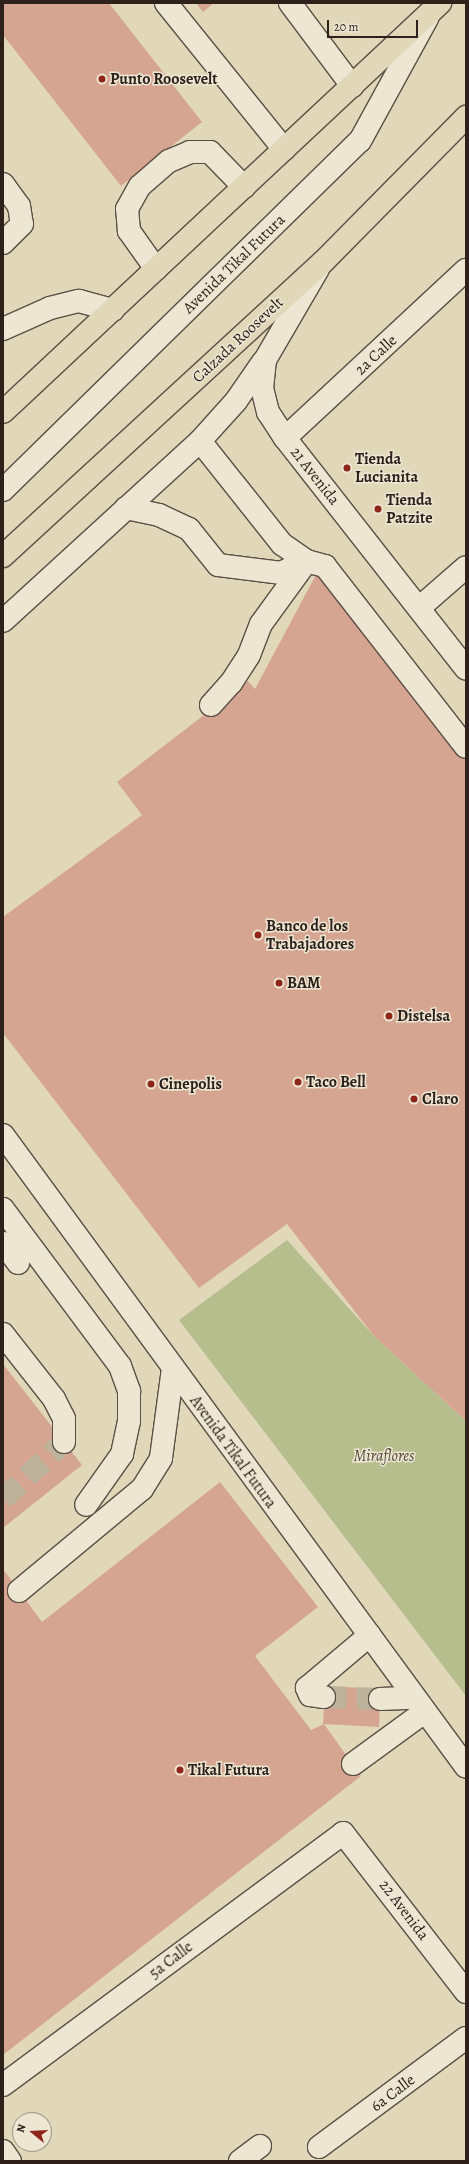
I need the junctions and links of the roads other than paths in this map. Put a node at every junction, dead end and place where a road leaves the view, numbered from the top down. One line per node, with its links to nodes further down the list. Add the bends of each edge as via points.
1 (166, 3): 6 (street)
2 (290, 3): 4 (street)
3 (436, 7): 4 (highway); 19 (street, Avenida Tikal Futura, via 360,141)
4 (352, 86): 6 (highway)
5 (466, 117): 10 (highway, Calzada Roosevelt)
6 (284, 149): 8 (highway)
7 (3, 184): 9 (street, via 19,206 22,224)
8 (244, 187): 11 (highway); 11 (street, via 210,152 190,152 169,161 140,186 127,210 129,232)
9 (3, 243)
10 (323, 262): 15 (street, 21 Avenida); 21 (highway, Calzada Roosevelt)
11 (156, 269): 13 (highway)
12 (466, 270): 17 (street, 2a Calle)
13 (113, 310): 14 (street, via 79,301 50,308); 16 (highway)
14 (3, 329)
15 (265, 360): 17 (street, 21 Avenida, via 262,388 268,412); 18 (street, via 236,401)
16 (3, 412)
17 (285, 438): 24 (street, 21 Avenida)
18 (200, 441): 20 (street); 22 (street, via 282,544)
19 (3, 490)
20 (126, 508): 22 (street, via 159,515 189,529 218,565 281,573); 25 (street)
21 (3, 556)
22 (306, 561): 27 (street, via 262,624 249,655 231,683); 28 (street, via 325,566)
23 (466, 567): 24 (street)
24 (419, 608): 26 (street, 21 Avenida)
25 (3, 621)
26 (466, 669)
27 (211, 705)
28 (466, 747)
29 (3, 1135): 34 (street, Avenida Tikal Futura)
30 (3, 1209): 36 (street, via 120,1366 129,1391 129,1421 122,1454)
31 (3, 1243): 32 (street)
32 (18, 1263)
33 (3, 1334): 35 (street, via 54,1399 64,1419)
34 (173, 1368): 37 (street, via 161,1458 142,1489); 38 (street, Avenida Tikal Futura)
35 (64, 1442)
36 (86, 1505)
37 (19, 1591)
38 (370, 1635): 39 (street, via 307,1688 310,1695); 41 (street, Avenida Tikal Futura)
39 (324, 1696)
40 (380, 1699): 41 (street)
41 (418, 1705): 42 (street); 43 (street, Avenida Tikal Futura)
42 (352, 1764)
43 (466, 1767)
44 (338, 1835): 45 (street, 22 Avenida, via 347,1836); 47 (street, 5a Calle)
45 (466, 1992)
46 (466, 2038): 49 (street, 6a Calle)
47 (3, 2084)
48 (260, 2146): 52 (street)
49 (319, 2147)
50 (3, 2151): 51 (street)
51 (10, 2161)
52 (240, 2161)

